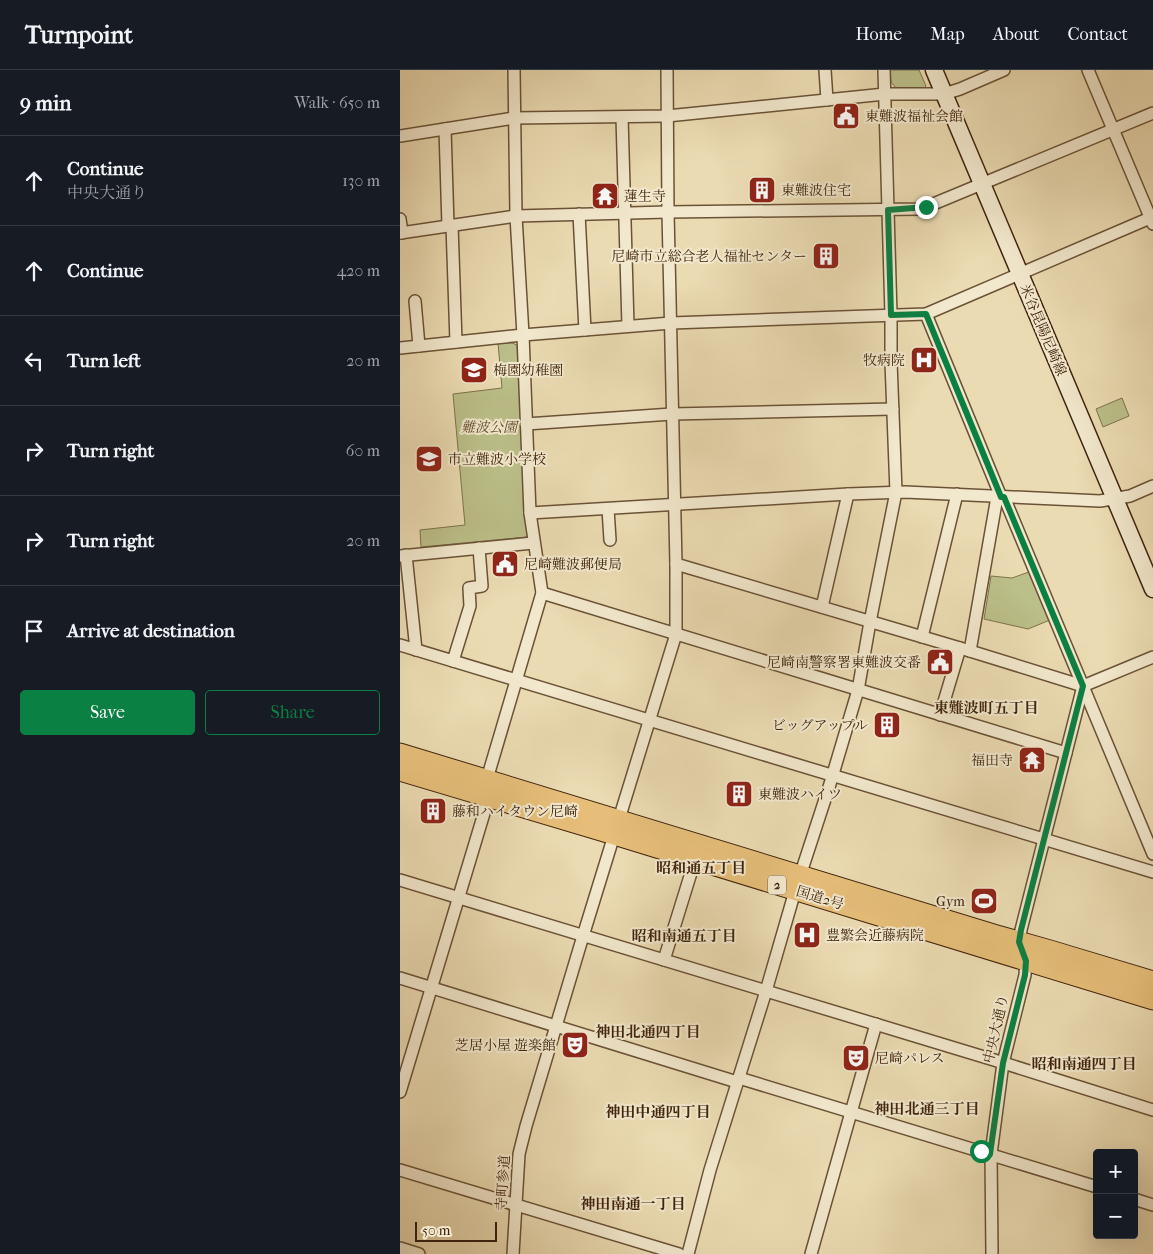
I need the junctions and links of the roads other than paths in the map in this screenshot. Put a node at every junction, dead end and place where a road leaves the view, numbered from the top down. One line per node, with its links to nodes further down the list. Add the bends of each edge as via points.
1 (514, 70): 14 (street)
2 (667, 70): 12 (street, 寺町参道)
3 (825, 70): 10 (street)
4 (884, 70): 8 (street)
5 (934, 70): 9 (main road, 米谷昆陽尼崎線)
6 (1004, 70): 9 (street)
7 (1088, 70): 16 (street)
8 (885, 94): 9 (street); 10 (street); 19 (street)
9 (944, 94): 18 (main road, 米谷昆陽尼崎線)
10 (827, 100): 12 (street)
11 (1153, 113): 16 (street)
12 (667, 116): 13 (street); 20 (street, 寺町参道)
13 (622, 117): 14 (street); 21 (street)
14 (514, 118): 15 (street); 23 (street)
15 (445, 129): 17 (street); 26 (street)
16 (1113, 129): 18 (street); 25 (street)
17 (400, 136)
18 (982, 184): 19 (street, via 926,207); 28 (main road, 米谷昆陽尼崎線)
19 (888, 210): 20 (street); 31 (street)
20 (668, 212): 21 (street); 32 (street, 寺町参道)
21 (624, 213): 22 (street); 33 (street)
22 (579, 214): 23 (street); 34 (street)
23 (516, 216): 26 (street); 35 (street)
24 (400, 219): 27 (street)
25 (1152, 221): 28 (street)
26 (450, 226): 27 (street); 36 (street)
27 (401, 233)
28 (1020, 275): 30 (street); 47 (main road, 米谷昆陽尼崎線)
29 (415, 301): 37 (street)
30 (926, 314): 31 (street); 46 (street)
31 (891, 315): 32 (street); 39 (street)
32 (671, 323): 33 (street); 40 (street, 寺町参道)
33 (628, 326): 34 (street)
34 (585, 330): 35 (street)
35 (523, 335): 36 (street); 41 (street)
36 (456, 342): 37 (street)
37 (419, 346): 38 (street)
38 (400, 348)
39 (893, 409): 40 (street); 43 (street)
40 (672, 414): 41 (street); 48 (street, 寺町参道)
41 (526, 424): 50 (street)
42 (1153, 486): 47 (street)
43 (896, 492): 44 (street); 45 (street); 59 (street)
44 (848, 494): 48 (street); 58 (street)
45 (958, 494): 46 (street); 61 (street)
46 (1001, 497): 47 (street); 64 (street); 68 (street)
47 (1114, 499): 56 (main road, 米谷昆陽尼崎線)
48 (674, 504): 49 (street); 55 (street, 寺町参道)
49 (608, 509): 50 (street); 51 (street)
50 (530, 513): 52 (street)
51 (610, 540)
52 (533, 543): 53 (street); 57 (street)
53 (479, 548): 54 (street); 66 (street, via 482,586 469,588 470,606)
54 (403, 555): 63 (street)
55 (676, 564): 58 (street); 60 (street, 寺町参道)
56 (1153, 589)
57 (542, 593): 60 (street); 67 (street)
58 (822, 607): 59 (street)
59 (870, 622): 61 (street); 69 (street)
60 (676, 634): 69 (street); 71 (street, 寺町参道)
61 (922, 637): 64 (street)
62 (400, 645): 63 (street)
63 (416, 650): 66 (street)
64 (965, 650): 68 (street); 70 (street)
65 (1153, 657): 68 (street)
66 (453, 661): 67 (street)
67 (516, 680): 71 (street); 76 (street)
68 (1083, 686): 73 (street); 79 (street)
69 (858, 690): 70 (street); 75 (street)
70 (940, 715): 73 (street)
71 (650, 721): 75 (street); 77 (street, 寺町参道)
72 (400, 753): 76 (highway, 国道2号 / 2)
73 (1066, 753): 78 (street)
74 (400, 771): 76 (highway, 国道2号 / 2)
75 (832, 776): 78 (street); 83 (street)
76 (487, 788): 77 (highway, 国道2号 / 2); 84 (street)
77 (617, 827): 80 (highway, 国道2号 / 2); 83 (highway, 国道2号 / 2); 85 (street, 寺町参道)
78 (1044, 840): 81 (street); 86 (street)
79 (1153, 854)
80 (695, 860): 83 (highway, 国道2号 / 2); 87 (street)
81 (1153, 872)
82 (400, 880): 84 (street)
83 (798, 883): 86 (highway, 国道2号 / 2); 88 (highway, 国道2号 / 2); 92 (street)
84 (458, 898): 85 (street); 91 (street)
85 (583, 936): 87 (street); 95 (street, 寺町参道)
86 (1019, 942): 88 (street); 90 (highway, 国道2号 / 2)
87 (664, 960): 92 (street)
88 (1026, 961): 93 (highway, 国道2号 / 2); 96 (street, 中央大通り)
89 (400, 978): 91 (street)
90 (1153, 981)
91 (431, 988): 95 (street); 98 (street)
92 (766, 991): 94 (street); 97 (street)
93 (1153, 1000)
94 (876, 1024): 96 (street); 100 (street)
95 (556, 1026): 97 (street); 106 (street, 寺町参道, via 519,1154)
96 (1003, 1063): 99 (street); 101 (street, 中央大通り)
97 (738, 1080): 100 (street); 112 (street)
98 (400, 1092)
99 (1153, 1110)
100 (851, 1112): 101 (street); 108 (street)
101 (990, 1154): 103 (street); 113 (street, 中央大通り)
102 (400, 1170): 106 (street)
103 (1093, 1186)
104 (1138, 1200): 105 (street)
105 (1153, 1204)
106 (516, 1205): 110 (street, 寺町参道); 111 (street)
107 (400, 1248): 109 (street)
108 (815, 1253)
109 (419, 1254)
110 (513, 1254)
111 (679, 1254)
112 (688, 1254)
113 (992, 1254)

